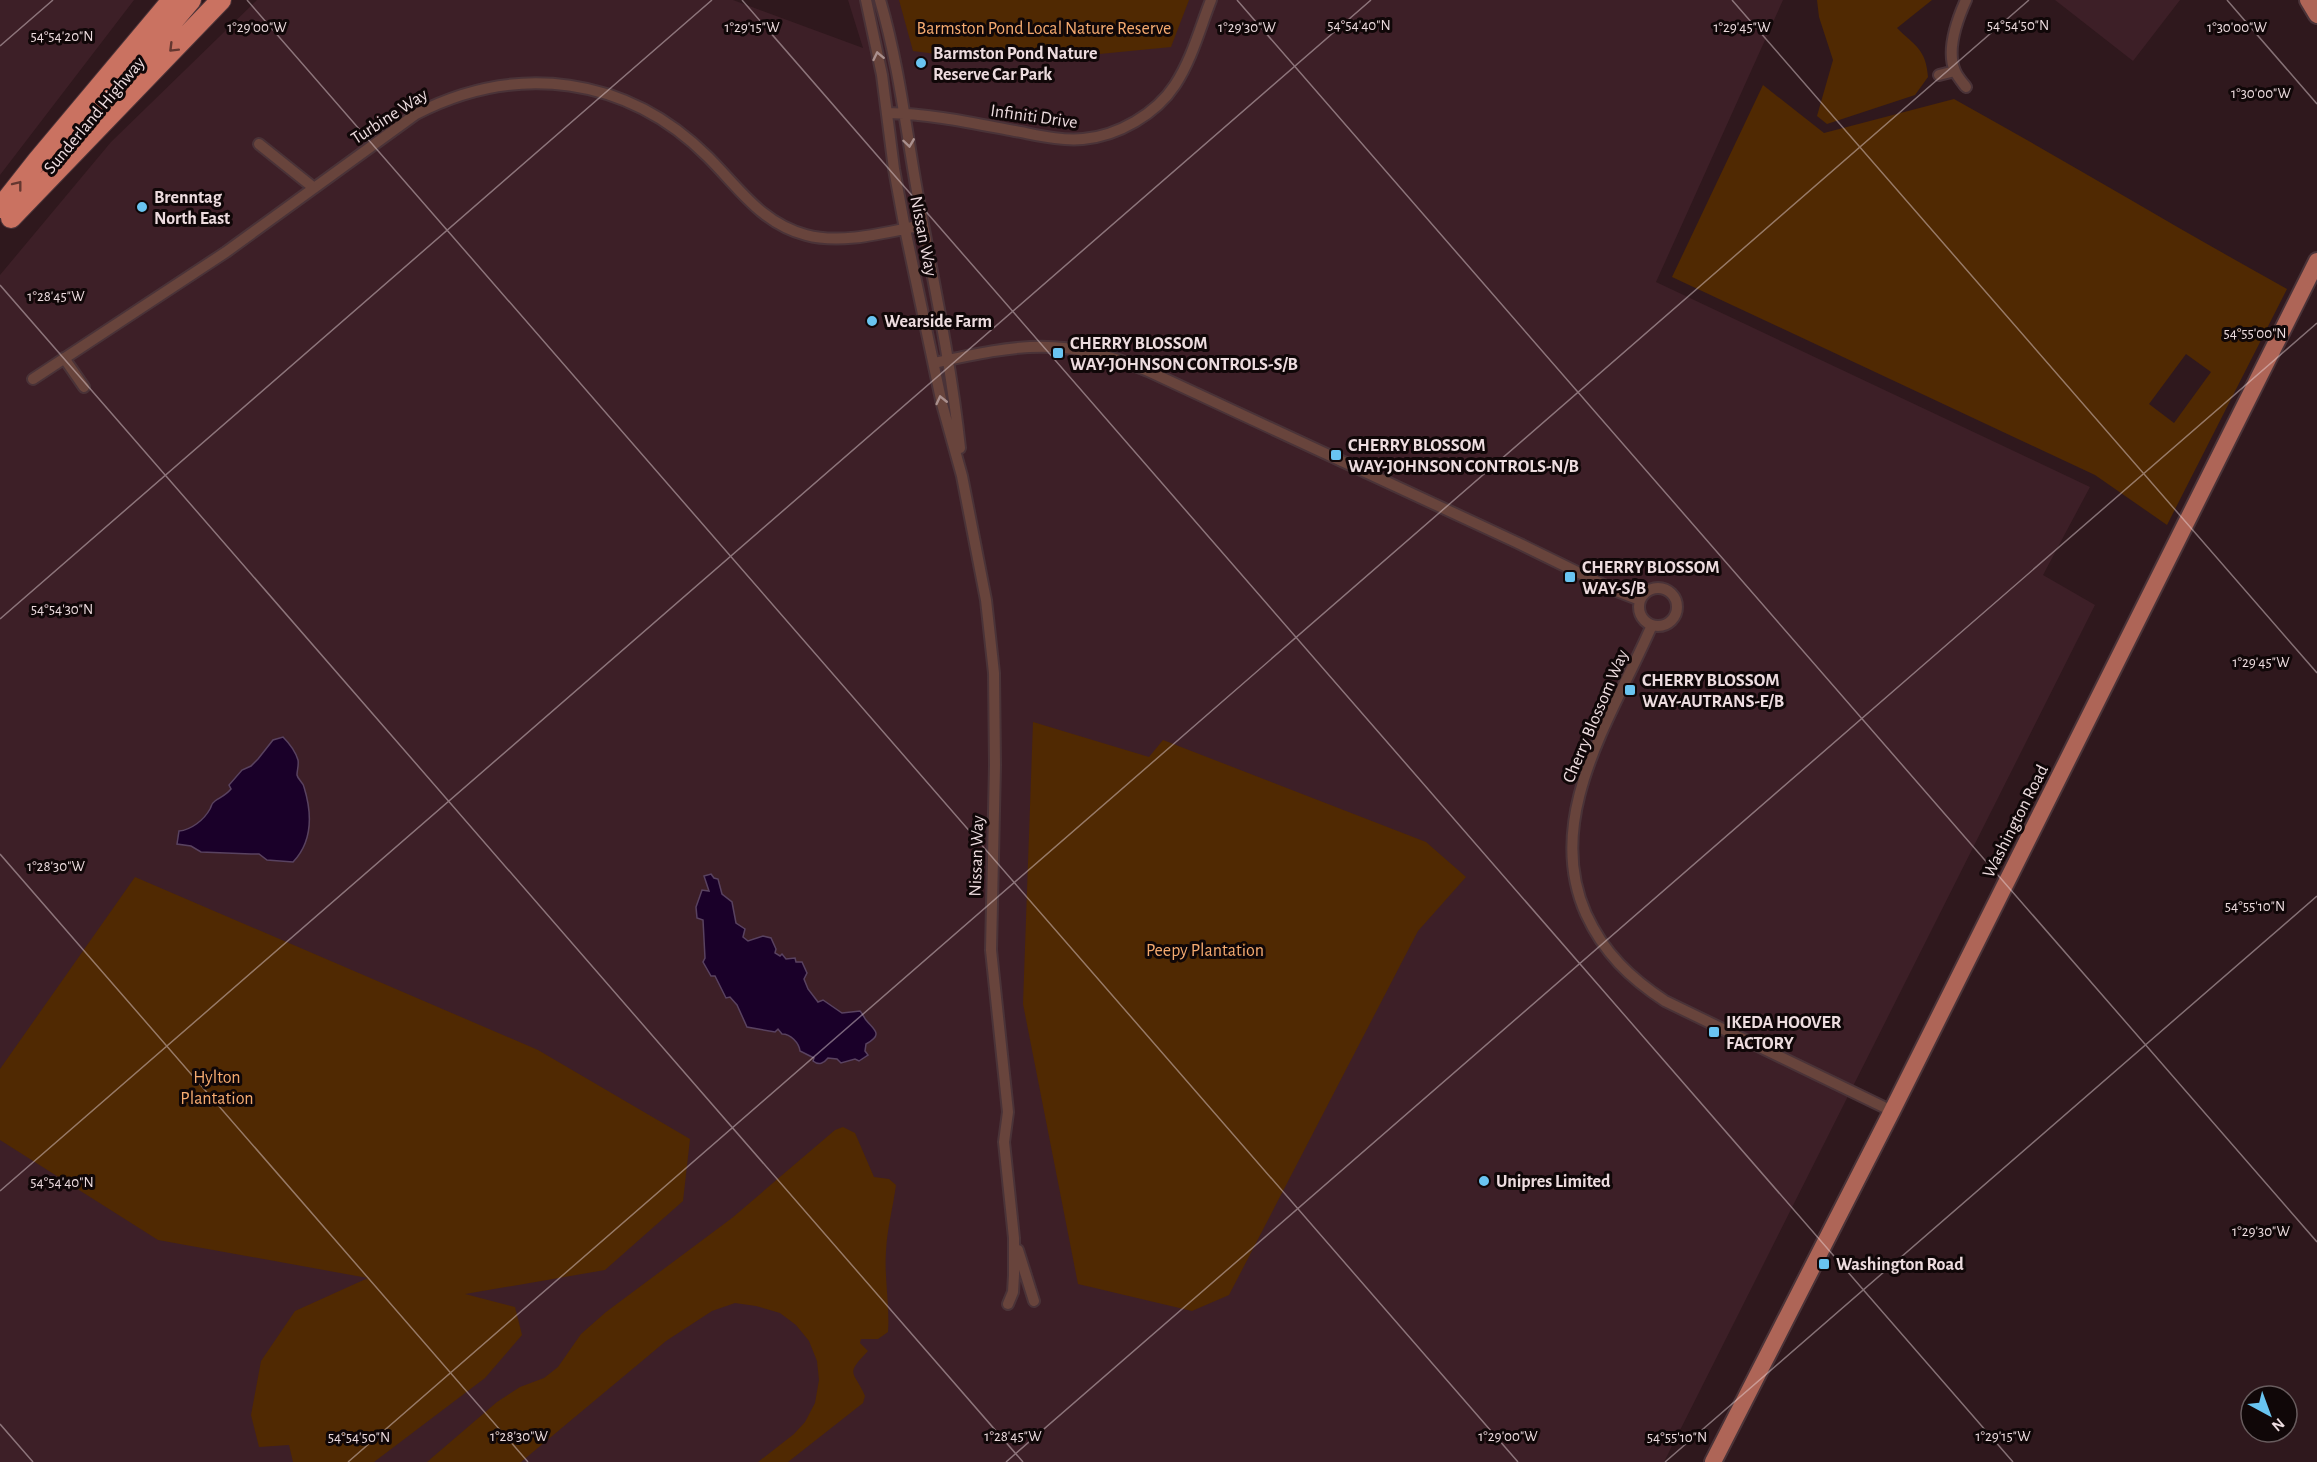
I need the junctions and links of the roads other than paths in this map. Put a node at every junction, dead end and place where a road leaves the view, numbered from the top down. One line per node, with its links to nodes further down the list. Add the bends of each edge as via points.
1 (155, 0): 17 (highway)
2 (172, 0): 17 (highway, Sunderland Highway)
3 (191, 0): 19 (highway, Sunderland Highway)
4 (221, 0): 19 (highway, one-way to 19)
5 (866, 0): 14 (street, Nissan Way, one-way to 5)
6 (880, 0): 15 (street, Nissan Way)
7 (1211, 0): 15 (street, Infiniti Drive, via 1185,68 1171,90 1154,109 1113,132 1073,140)
8 (1966, 0): 11 (street, via 1952,46)
9 (2308, 0): 10 (main road)
10 (2317, 15)
11 (1955, 71): 12 (street); 13 (street)
12 (1939, 75)
13 (1966, 87)
14 (887, 114): 15 (street, Infiniti Drive); 21 (street, Nissan Way)
15 (905, 114): 20 (street, Nissan Way, one-way to 20)
16 (259, 144): 18 (street)
17 (37, 161): 19 (highway, Sunderland Highway, one-way to 17)
18 (314, 188): 21 (street, Turbine Way, via 396,128 440,102 514,84 560,84 620,98 658,116 708,156 763,215 795,231 836,238); 23 (street, Turbine Way, via 226,252)
19 (4, 219)
20 (923, 225): 21 (street, Turbine Way); 24 (street, Nissan Way)
21 (905, 228): 25 (street, Nissan Way)
22 (2317, 261): 31 (main road, Washington Road)
23 (64, 358): 26 (street, Turbine Way); 27 (street)
24 (948, 359): 25 (street); 28 (street, Nissan Way); 29 (street, via 1048,346 1104,354)
25 (934, 363): 28 (street, Nissan Way, one-way to 25)
26 (33, 379)
27 (84, 387)
28 (962, 476): 32 (street, Nissan Way, via 986,600 994,673 991,950 1008,1112 1004,1142)
29 (1640, 600): 30 (street, via 1639,612); 30 (street, via 1647,590 1660,587 1675,597 1677,609 1672,619 1663,625)
30 (1652, 625): 31 (street, Cherry Blossom Way, via 1589,765 1574,818 1571,857 1590,923 1621,968 1656,995)
31 (1892, 1112): 35 (main road, Washington Road)
32 (1014, 1238): 33 (street); 34 (street, via 1013,1292)
33 (1034, 1301)
34 (1008, 1304)
35 (1713, 1462)

